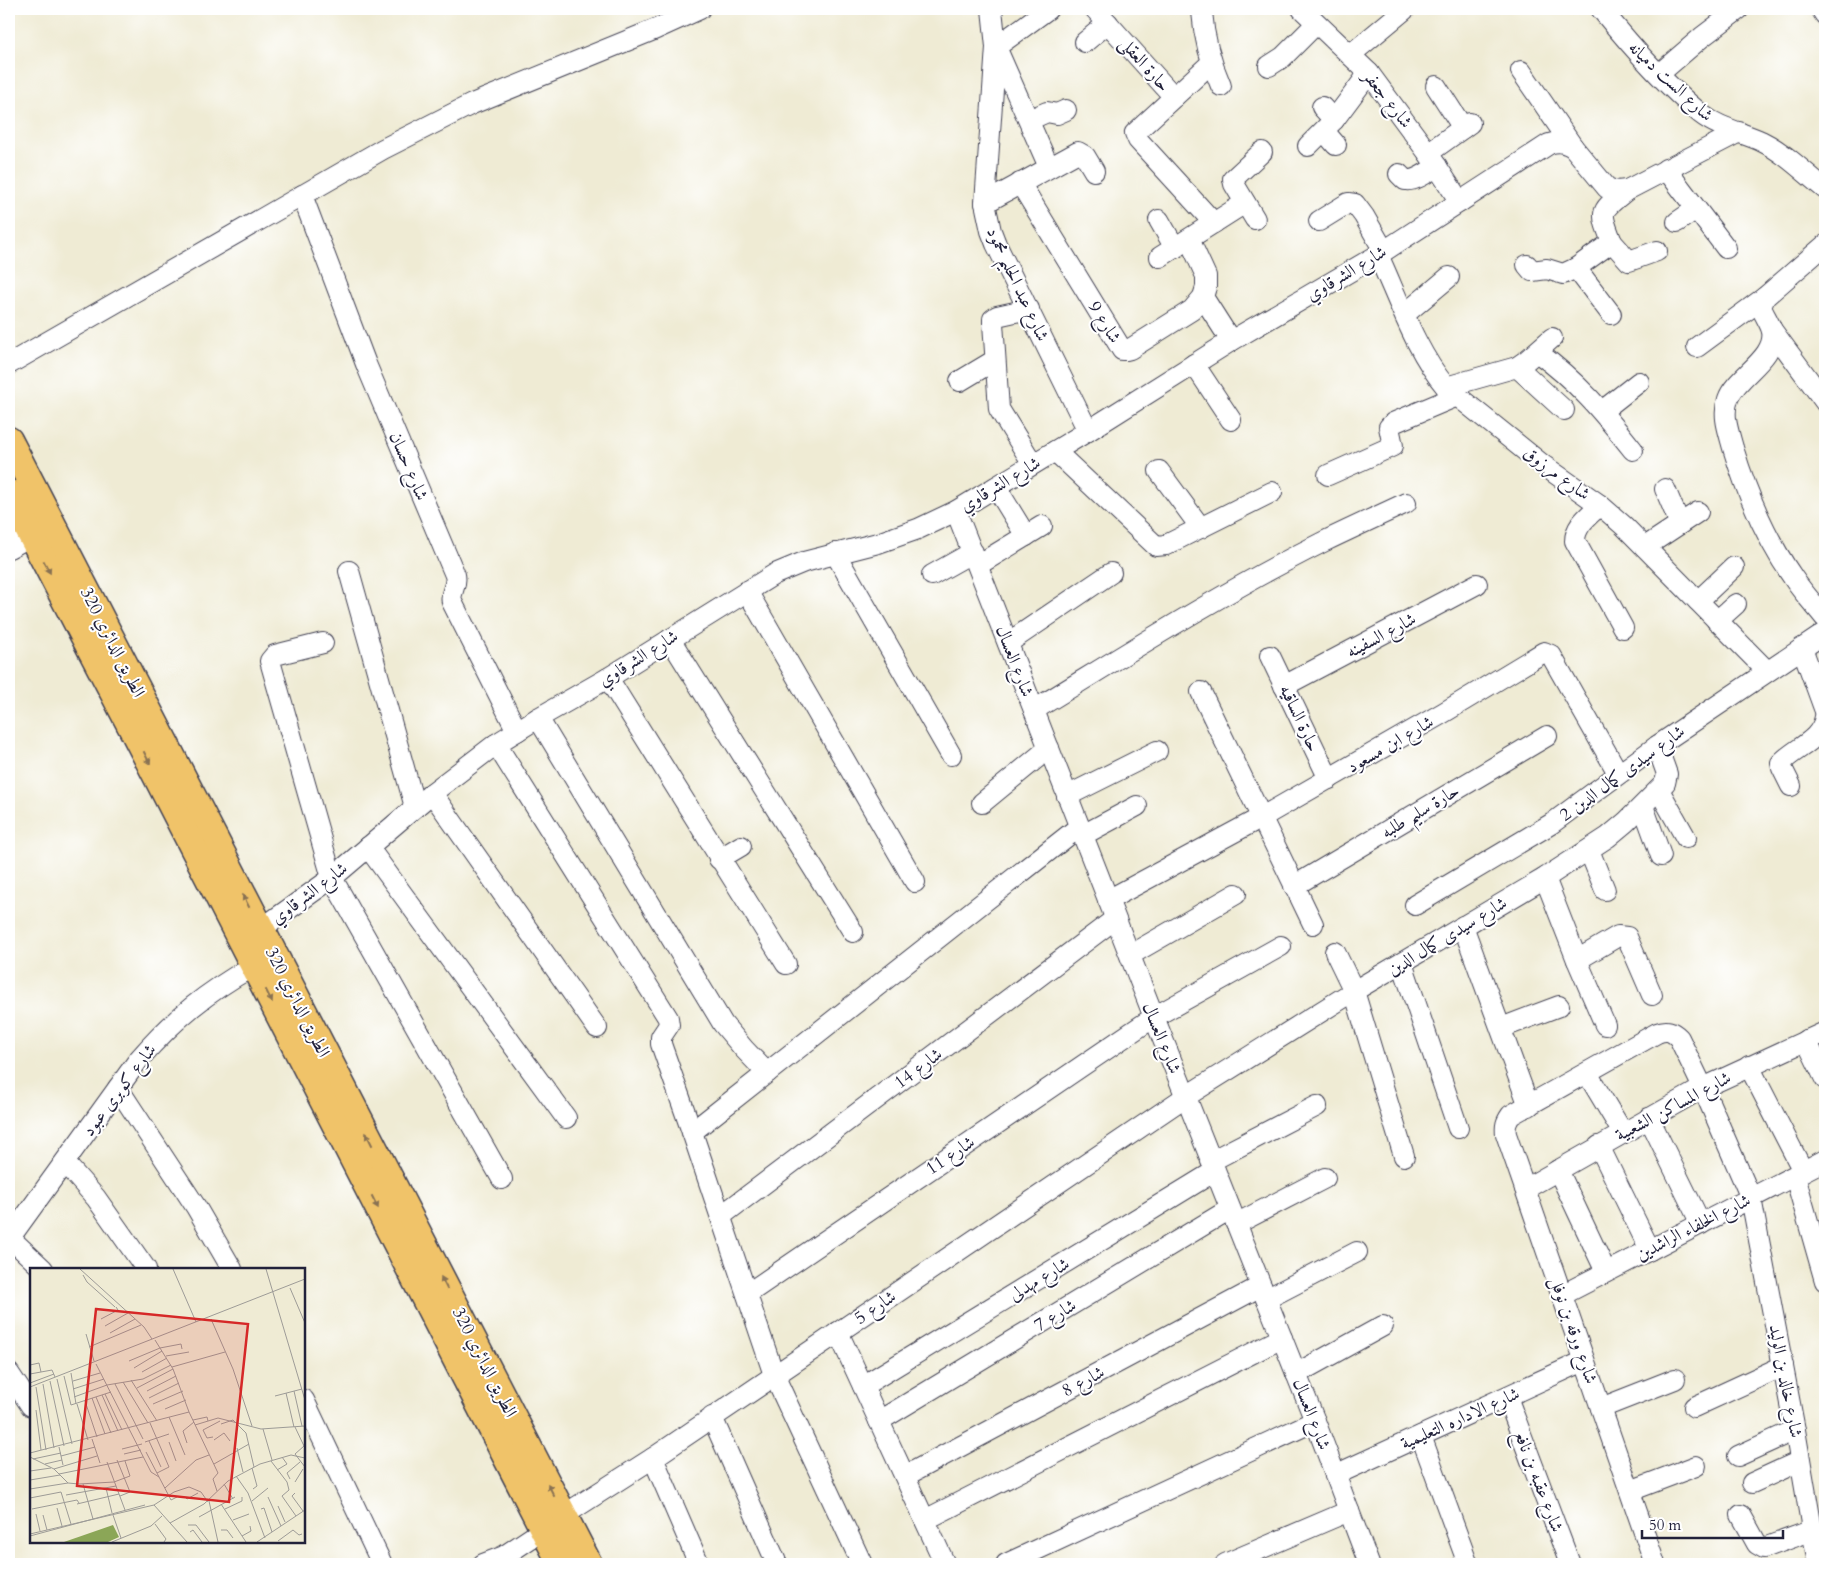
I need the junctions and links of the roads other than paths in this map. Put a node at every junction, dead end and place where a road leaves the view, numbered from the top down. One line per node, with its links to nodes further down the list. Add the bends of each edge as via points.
1 (700, 9): 38 (street, via 472,104)
2 (992, 9): 14 (street, شارع عبد الحليم محمود)
3 (1048, 9): 14 (street)
4 (1302, 9): 12 (street, شارع جعفر)
5 (1601, 9): 20 (street, شارع الست دميانه)
6 (1740, 9): 20 (street)
7 (1821, 9): 10 (street)
8 (1404, 10): 15 (street)
9 (1202, 12): 16 (street, via 1204,38)
10 (1825, 15)
11 (1101, 16): 13 (street); 23 (street, حارة العقلى)
12 (1316, 24): 15 (street, شارع جعفر); 17 (street, via 1283,57)
13 (1085, 42)
14 (996, 47): 25 (street); 40 (street, شارع عبد الحليم محمود)
15 (1350, 55): 19 (street, شارع جعفر)
16 (1211, 63): 21 (street); 23 (street)
17 (1269, 66)
18 (1521, 71): 28 (street)
19 (1369, 73): 27 (street, via 1329,126); 30 (street, شارع جعفر)
20 (1659, 74): 26 (street, شارع الست دميانه, via 1702,115 1719,126)
21 (1221, 86)
22 (1436, 86): 30 (street, via 1467,126)
23 (1174, 97): 45 (street, via 1135,133 1135,137)
24 (1066, 110): 25 (street, via 1057,114 1047,112)
25 (1029, 120): 31 (street)
26 (1739, 132): 32 (street); 36 (street, شارع الست دميانه, via 1783,155)
27 (1308, 146)
28 (1573, 147): 37 (street, via 1607,188); 39 (street, شارع الشرقاوي, via 1566,143 1549,144)
29 (1262, 152): 45 (street, via 1233,179 1250,211)
30 (1433, 159): 34 (street, via 1426,174 1410,181); 39 (street, شارع جعفر)
31 (1050, 167): 33 (street, via 1078,152 1085,156); 35 (street)
32 (1666, 169): 37 (street); 41 (street)
33 (1094, 171)
34 (1400, 174)
35 (1020, 183): 40 (street); 55 (street, شارع 9, via 1122,350 1130,349 1192,310)
36 (1825, 189)
37 (1627, 190): 46 (street, via 1603,211)
38 (302, 195): 66 (street); 124 (street, شارع حسان, via 366,364 455,575 452,602)
39 (1460, 202): 51 (street, شارع الشرقاوي)
40 (985, 203): 57 (street, شارع عبد الحليم محمود, via 996,244)
41 (1696, 208): 44 (street); 49 (street)
42 (1159, 220): 48 (street)
43 (1319, 221): 51 (street, شارع مرزوق, via 1348,203 1354,204 1364,216)
44 (1677, 222)
45 (1214, 223): 48 (street)
46 (1612, 242): 50 (street, via 1629,261); 53 (street)
47 (1825, 246): 56 (street)
48 (1175, 248): 55 (street, via 1206,276)
49 (1726, 248)
50 (1657, 251)
51 (1381, 253): 58 (street, شارع مرزوق); 62 (street, شارع الشرقاوي)
52 (1526, 265): 53 (street, via 1532,270 1547,269 1563,274)
53 (1576, 268): 59 (street)
54 (1449, 277): 58 (street)
55 (1203, 297): 62 (street)
56 (1766, 297): 60 (street, via 1761,307); 63 (street)
57 (1028, 310): 65 (street, via 993,319); 76 (street, شارع عبد الحليم محمود)
58 (1405, 314): 72 (street, شارع مرزوق, via 1433,371)
59 (1611, 314)
60 (1772, 330): 71 (street); 106 (street, via 1768,351 1728,398 1727,426 1754,506 1772,545 1794,580)
61 (1552, 338): 64 (street)
62 (1231, 341): 67 (street, شارع الشرقاوي)
63 (1697, 346)
64 (1537, 352): 68 (street); 74 (street, via 1561,369)
65 (995, 360): 69 (street); 80 (street, via 999,409)
66 (9, 364)
67 (1194, 364): 75 (street); 76 (street, شارع الشرقاوي)
68 (1517, 367): 72 (street); 73 (street)
69 (960, 381)
70 (1639, 382): 74 (street)
71 (1822, 390)
72 (1451, 392): 82 (street, via 1393,423 1389,427 1393,446); 88 (street, شارع مرزوق, via 1543,465)
73 (1564, 410)
74 (1602, 411): 78 (street)
75 (1231, 420)
76 (1088, 431): 79 (street, شارع الشرقاوي)
77 (9, 440): 123 (main road, الطريق الدائري 320)
78 (1633, 450)
79 (1055, 451): 80 (street, شارع الشرقاوي); 92 (street, via 1156,546 1166,545)
80 (1033, 464): 83 (street, شارع الشرقاوي)
81 (1159, 471): 92 (street)
82 (1328, 475)
83 (996, 487): 89 (street, شارع الشرقاوي); 97 (street, via 1034,531)
84 (1665, 489): 91 (street)
85 (9, 492): 93 (main road, الطريق الدائري 320)
86 (1272, 492): 92 (street)
87 (1406, 504): 119 (street, via 1323,542 1221,597)
88 (1600, 505): 95 (street, شارع مرزوق); 108 (street, via 1579,527 1575,541)
89 (956, 511): 96 (street, شارع الشرقاوي, via 878,543); 97 (street, شارع العسال)
90 (1698, 512): 91 (street)
91 (1680, 524): 95 (street)
92 (1201, 528)
93 (31, 536): 94 (street); 123 (main road, الطريق الدائري 320, one-way to 123)
94 (9, 548)
95 (1645, 548): 104 (street, شارع مرزوق)
96 (835, 553): 103 (street, شارع الشرقاوي, via 775,574); 130 (street)
97 (975, 559): 101 (street); 112 (street, شارع العسال)
98 (1734, 567): 104 (street)
99 (349, 571): 140 (street)
100 (1111, 573): 112 (street)
101 (932, 575)
102 (1477, 584): 117 (street, شارع السفينه)
103 (747, 590): 110 (street, شارع الشرقاوي); 151 (street)
104 (1698, 601): 107 (street, شارع مرزوق)
105 (1736, 604): 107 (street)
106 (1825, 618)
107 (1717, 621): 115 (street, شارع مرزوق)
108 (1623, 628)
109 (1825, 633): 113 (street, شارع سيدى كمال الدين 2)
110 (670, 639): 116 (street, شارع الشرقاوي); 161 (street)
111 (322, 643): 149 (street, via 275,656 270,661)
112 (1008, 643): 119 (street, شارع العسال)
113 (1802, 648): 115 (street, شارع سيدى كمال الدين 2); 120 (street)
114 (1270, 656): 117 (street, حارة الساقيه)
115 (1767, 671): 127 (street, شارع سيدى كمال الدين 2)
116 (608, 678): 122 (street, شارع الشرقاوي); 148 (street)
117 (1284, 686): 132 (street, حارة الساقيه)
118 (1201, 692): 141 (street)
119 (1034, 710): 128 (street, شارع العسال)
120 (1825, 711)
121 (1825, 717): 133 (street, via 1818,735 1781,763)
122 (538, 718): 124 (street, شارع الشرقاوي); 179 (street, via 719,1017)
123 (141, 722): 160 (main road, الطريق الدائري 320, one-way to 123); 168 (main road, الطريق الدائري 320, one-way to 168)
124 (517, 731): 126 (street, شارع الشرقاوي)
125 (1547, 736): 152 (street, حارة سليم طلبه)
126 (496, 744): 135 (street, شارع الشرقاوي); 190 (street, via 668,1018 669,1025 661,1037 661,1044)
127 (1657, 746): 131 (street, شارع سيدى كمال الدين 2); 134 (street, via 1667,774)
128 (1049, 748): 136 (street, شارع العسال); 137 (street)
129 (1157, 750): 136 (street)
130 (951, 756)
131 (1618, 774): 132 (street, شارع ابن مسعود, via 1550,655 1544,652); 156 (street, شارع سيدى كمال الدين 2, via 1551,824)
132 (1329, 779): 141 (street, شارع ابن مسعود)
133 (1791, 786)
134 (1659, 790): 139 (street, شارع سيدى كمال الدين); 143 (street)
135 (432, 792): 140 (street, شارع الشرقاوي); 174 (street)
136 (1067, 796): 142 (street, شارع العسال)
137 (982, 803)
138 (1137, 806): 142 (street)
139 (1643, 806): 146 (street, شارع سيدى كمال الدين); 147 (street)
140 (415, 807): 145 (street, شارع الشرقاوي)
141 (1262, 817): 152 (street); 155 (street, شارع ابن مسعود)
142 (1081, 831): 155 (street, شارع العسال); 179 (street)
143 (1686, 838)
144 (741, 846): 148 (street)
145 (368, 847): 149 (street, شارع الشرقاوي); 187 (street)
146 (1589, 850): 150 (street, شارع سيدى كمال الدين); 153 (street)
147 (1661, 856)
148 (719, 859): 167 (street)
149 (332, 878): 160 (street, شارع الشرقاوي); 200 (street)
150 (1545, 878): 159 (street, شارع سيدى كمال الدين); 165 (street)
151 (915, 882)
152 (1294, 886): 158 (street)
153 (1605, 890)
154 (1236, 894): 164 (street)
155 (1108, 900): 157 (street, شارع العسال)
156 (1415, 905)
157 (1115, 920): 164 (street, شارع العسال); 203 (street, شارع 14)
158 (1313, 924)
159 (1463, 926): 166 (street, شارع سيدى كمال الدين); 175 (street)
160 (261, 929): 247 (main road, الطريق الدائري 320, one-way to 160)
161 (853, 932)
162 (1281, 946): 172 (street, شارع 11)
163 (1336, 952): 169 (street)
164 (1130, 955): 172 (street, شارع العسال)
165 (1577, 960): 170 (street, via 1618,936 1627,937); 173 (street)
166 (1402, 963): 169 (street, شارع سيدى كمال الدين); 189 (street)
167 (786, 964)
168 (254, 966): 182 (street, شارع كوبرى عبود, via 220,985 164,1031); 250 (main road, الطريق الدائري 320, one-way to 250)
169 (1354, 991): 184 (street, شارع سيدى كمال الدين); 193 (street)
170 (1652, 995)
171 (1559, 1006): 175 (street)
172 (1154, 1017): 184 (street, شارع العسال); 215 (street, شارع 11)
173 (1605, 1025)
174 (597, 1028)
175 (1501, 1028): 186 (street)
176 (1825, 1032): 177 (street, شارع المساكن الشعبية)
177 (1806, 1040): 178 (street, شارع المساكن الشعبية); 181 (street)
178 (1749, 1066): 183 (street, شارع المساكن الشعبية); 198 (street)
179 (767, 1073): 190 (street)
180 (1588, 1073): 183 (street, شارع ورقه بن نوفل, via 1665,1030 1679,1038); 186 (street, شارع ورقه بن نوفل); 191 (street)
181 (1825, 1079)
182 (118, 1088): 195 (street, شارع كوبرى عبود); 211 (street, via 196,1207)
183 (1703, 1088): 188 (street, شارع المساكن الشعبية); 202 (street, شارع خالد بن الوليد)
184 (1185, 1097): 196 (street, شارع العسال); 218 (street, شارع 5)
185 (1317, 1106): 196 (street, شارع مهدلى)
186 (1529, 1106): 201 (street, شارع ورقه بن نوفل, via 1511,1115 1505,1127)
187 (566, 1118)
188 (1649, 1118): 191 (street, شارع المساكن الشعبية); 205 (street)
189 (1458, 1128)
190 (692, 1132): 203 (street)
191 (1623, 1133): 192 (street, شارع المساكن الشعبية)
192 (1599, 1146): 197 (street, شارع المساكن الشعبية); 207 (street)
193 (1404, 1156)
194 (1825, 1160): 198 (street, شارع الخلفاء الراشدين)
195 (65, 1163): 206 (street, شارع كوبرى عبود); 210 (street, via 106,1211)
196 (1213, 1166): 204 (street, شارع العسال); 226 (street, شارع مهدلى)
197 (1558, 1170): 201 (street, شارع المساكن الشعبية); 212 (street)
198 (1799, 1174): 202 (street, شارع الخلفاء الراشدين); 213 (street)
199 (1325, 1178): 204 (street, شارع 7)
200 (502, 1179)
201 (1525, 1188): 216 (street, شارع ورقه بن نوفل)
202 (1751, 1198): 205 (street, شارع الخلفاء الراشدين); 221 (street, شارع خالد بن الوليد)
203 (721, 1216): 215 (street)
204 (1233, 1217): 214 (street, شارع العسال); 233 (street, شارع 7)
205 (1701, 1224): 207 (street, شارع الخلفاء الراشدين)
206 (9, 1238): 209 (street)
207 (1650, 1250): 212 (street, شارع الخلفاء الراشدين)
208 (1358, 1252): 214 (street, شارع 8)
209 (42, 1268)
210 (145, 1268)
211 (231, 1268)
212 (1606, 1272): 216 (street, شارع الخلفاء الراشدين)
213 (1825, 1280)
214 (1264, 1292): 219 (street, شارع العسال); 242 (street, شارع 8)
215 (747, 1294): 224 (street)
216 (1562, 1294): 220 (street, شارع ورقه بن نوفل)
217 (1383, 1326): 223 (street)
218 (838, 1332): 224 (street, شارع 5); 226 (street)
219 (1282, 1338): 223 (street, شارع العسال); 248 (street)
220 (1584, 1361): 227 (street, شارع الاداره التعليمية); 231 (street, شارع ورقه بن نوفل)
221 (1783, 1366): 230 (street); 235 (street, شارع خالد بن الوليد)
222 (9, 1373): 229 (street)
223 (1296, 1374): 234 (street, شارع العسال)
224 (774, 1375): 232 (street, شارع 5); 257 (street)
225 (1676, 1379): 231 (street)
226 (863, 1386): 233 (street)
227 (1507, 1397): 236 (street, شارع الاداره التعليمية); 263 (street, شارع عقبه بن نافع)
228 (305, 1402): 251 (street)
229 (30, 1404)
230 (1694, 1407)
231 (1601, 1408): 244 (street, شارع ورقه بن نوفل)
232 (712, 1417): 238 (street, شارع 5); 256 (street)
233 (879, 1421): 242 (street)
234 (1315, 1421): 241 (street, شارع العسال); 259 (street)
235 (1795, 1430): 237 (street); 239 (street, شارع خالد بن الوليد)
236 (1421, 1436): 241 (street, شارع الاداره التعليمية); 262 (street)
237 (1738, 1456)
238 (653, 1458): 247 (street, شارع 5); 255 (street)
239 (1800, 1462): 243 (street); 249 (street, شارع خالد بن الوليد)
240 (1696, 1466): 244 (street)
241 (1335, 1475): 245 (street, شارع العسال)
242 (905, 1476): 248 (street)
243 (1752, 1483)
244 (1630, 1491): 264 (street, شارع ورقه بن نوفل)
245 (1349, 1511): 260 (street); 261 (street, شارع العسال)
246 (1741, 1515): 249 (street, via 1757,1544 1764,1548)
247 (564, 1516): 254 (main road, الطريق الدائري 320)
248 (925, 1520): 258 (street)
249 (1816, 1522): 265 (street, شارع خالد بن الوليد)
250 (543, 1530): 252 (street, via 504,1556); 253 (main road, الطريق الدائري 320)
251 (382, 1564)
252 (483, 1564)
253 (561, 1564)
254 (589, 1564)
255 (699, 1564)
256 (777, 1564)
257 (862, 1564)
258 (945, 1564)
259 (1006, 1564)
260 (1225, 1564)
261 (1369, 1564)
262 (1468, 1564)
263 (1570, 1564)
264 (1655, 1564)
265 (1818, 1564)

